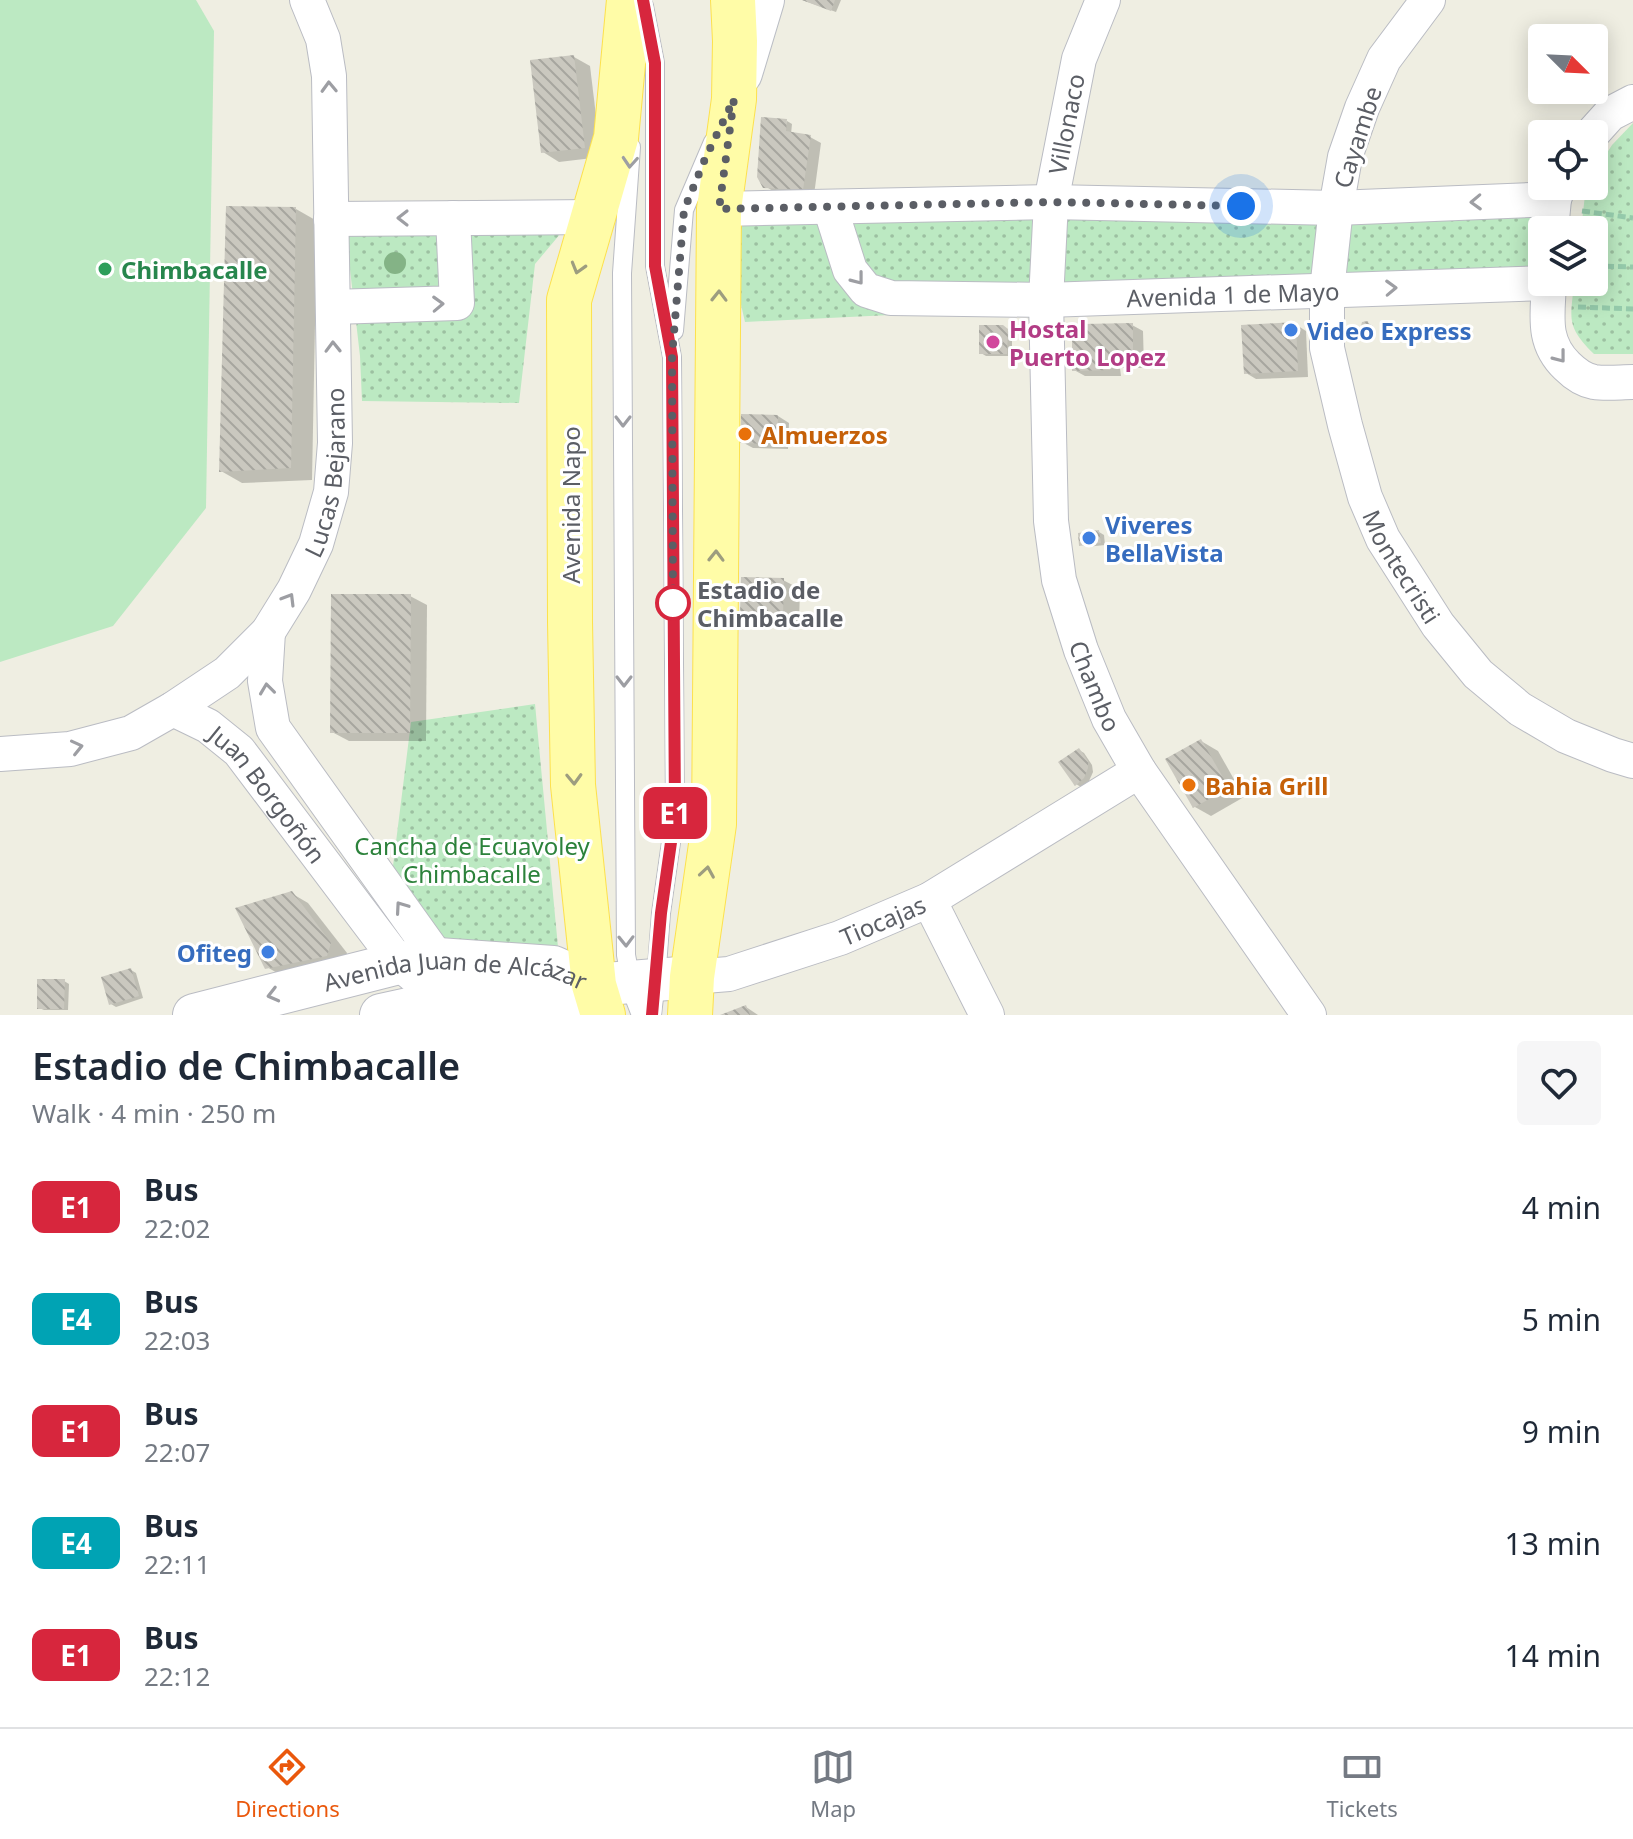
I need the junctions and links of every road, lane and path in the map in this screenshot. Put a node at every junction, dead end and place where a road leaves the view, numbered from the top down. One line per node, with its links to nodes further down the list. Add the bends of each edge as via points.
1 (307, 0): 20 (street, Lucas Bejarano, one-way to 1, via 329,76 323,39)
2 (629, 0): 17 (main road, Avenida Napo, via 616,138)
3 (635, 0): 39 (lane, one-way to 39, via 637,64 622,273 625,941)
4 (643, 0): 30 (lane, via 655,63 655,266)
5 (733, 0): 9 (main road)
6 (762, 0): 9 (main road)
7 (1103, 0): 12 (street, Villonaco, via 1079,59)
8 (1428, 0): 15 (street, Cayambe, via 1384,59 1362,108 1345,157)
9 (734, 99): 16 (main road); 30 (lane, via 684,210)
10 (1633, 102): 11 (street)
11 (1605, 120)
12 (1051, 202): 13 (street); 15 (street); 27 (street, Villonaco)
13 (830, 207): 16 (street); 27 (street, Avenida 1 de Mayo, one-way to 27, via 850,270 866,290 891,298)
14 (1559, 207): 15 (street, one-way to 15); 19 (path)
15 (1336, 208): 23 (street, Cayambe)
16 (719, 209): 39 (main road, one-way to 16, via 714,824)
17 (593, 217): 18 (street); 39 (main road, Avenida Napo, one-way to 39, via 569,300 573,785)
18 (453, 218): 20 (street, one-way to 20); 28 (street, one-way to 18, via 457,303)
19 (1633, 218)
20 (331, 219): 28 (street, Lucas Bejarano)
21 (1608, 266): 22 (path)
22 (1633, 267)
23 (1327, 290): 24 (street, Avenida 1 de Mayo, one-way to 24); 27 (street, Avenida 1 de Mayo); 35 (street, Montecristi, via 1327,348 1365,497 1383,539 1438,625 1478,674 1520,709 1566,736)
24 (1528, 290)
25 (1556, 296): 31 (street, one-way to 31, via 1547,331 1556,353 1574,373 1596,382)
26 (1581, 296): 29 (path)
27 (1046, 300): 36 (street, Chambo, via 1051,521 1059,580 1109,719)
28 (333, 307): 32 (street, Lucas Bejarano, one-way to 28, via 316,544 331,492)
29 (1633, 309)
30 (672, 357): 39 (lane, via 675,814)
31 (1633, 382)
32 (268, 632): 33 (street, Lucas Bejarano, via 227,673); 38 (street, Juan Borgoñón, one-way to 32, via 273,728 265,681)
33 (173, 709): 34 (street, Lucas Bejarano, one-way to 33, via 70,749 131,733); 38 (street, Juan Borgoñón, via 208,726 239,751)
34 (0, 754)
35 (1623, 758)
36 (1139, 771): 37 (street, Tiocajas); 44 (street, Chambo)
37 (929, 900): 39 (street, Tiocajas, via 840,938); 43 (street)
38 (418, 961): 39 (street, Avenida Juan de Alcázar, via 553,967); 40 (street, Juan Borgoñón); 41 (street, Avenida Juan de Alcázar, one-way to 41)
39 (645, 998): 40 (street, Avenida Juan de Alcázar)
40 (445, 1008): 42 (street, Avenida Juan de Alcázar)
41 (194, 1015)
42 (381, 1015)
43 (987, 1015)
44 (1309, 1015)

